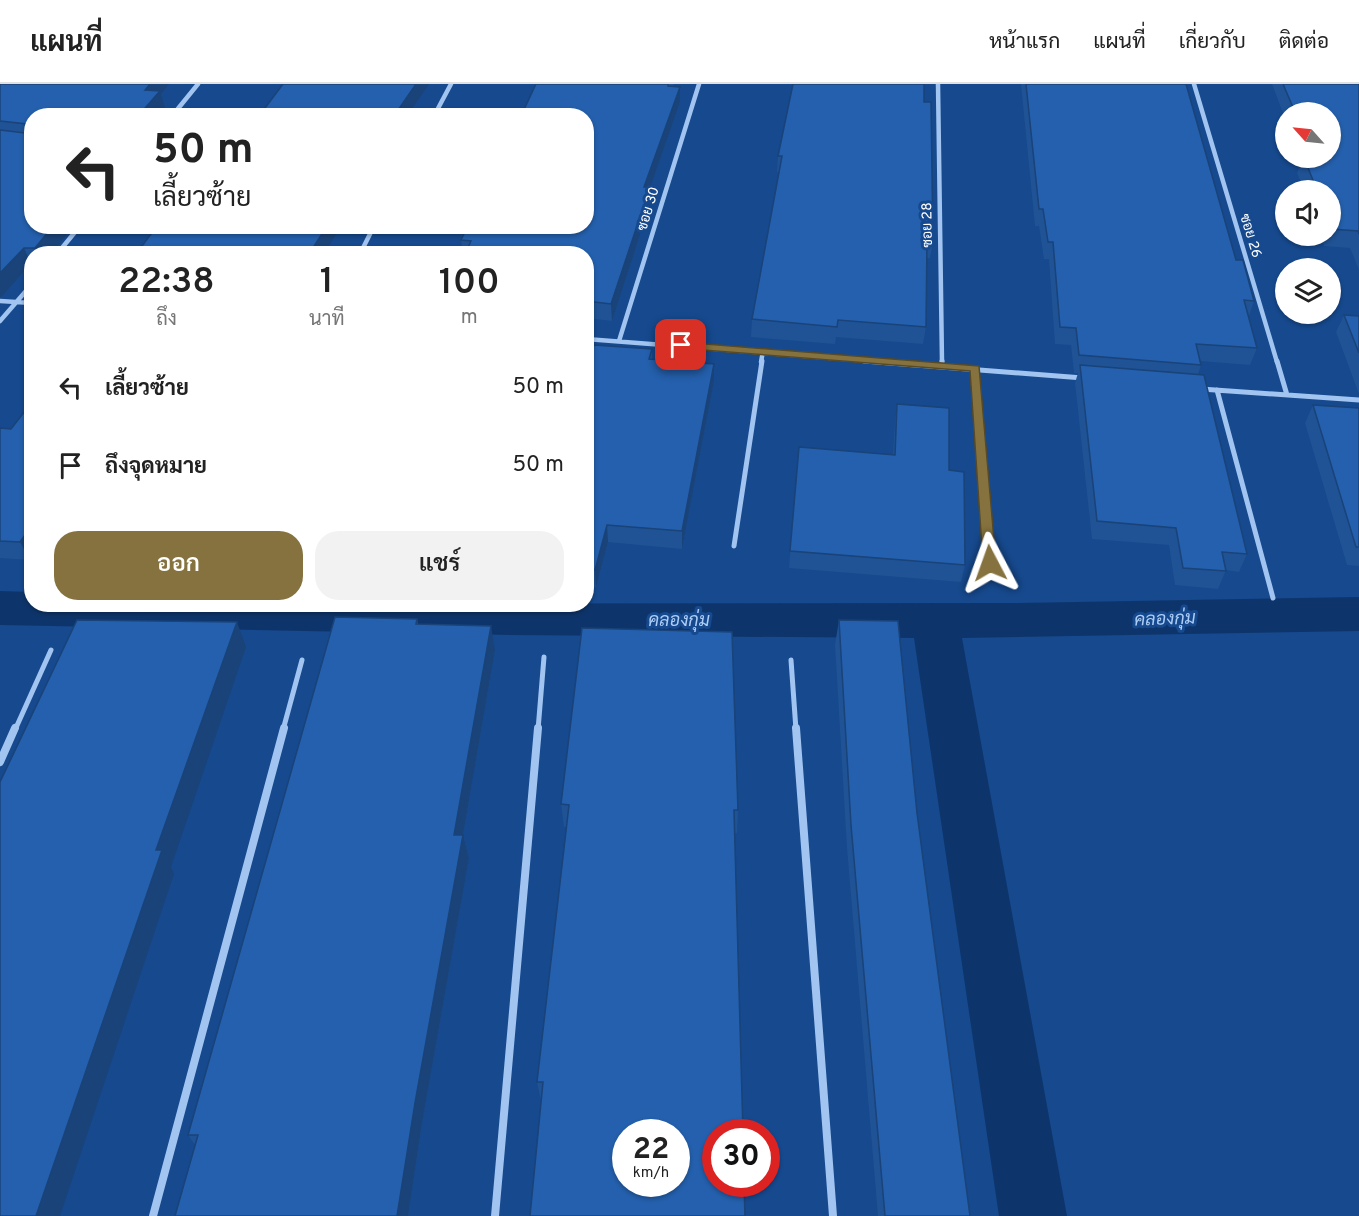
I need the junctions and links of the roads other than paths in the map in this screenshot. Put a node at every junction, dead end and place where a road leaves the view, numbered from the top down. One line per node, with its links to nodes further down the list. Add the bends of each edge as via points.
1 (198, 84): 6 (street)
2 (451, 84): 7 (street)
3 (699, 84): 16 (street, ซอย 30)
4 (938, 84): 18 (street, ซอย 28)
5 (1194, 84): 23 (street, ซอย 26)
6 (178, 108)
7 (438, 108)
8 (73, 234): 9 (street)
9 (64, 246)
10 (24, 293): 12 (street)
11 (0, 301): 12 (street)
12 (16, 302): 13 (street); 14 (street)
13 (24, 302)
14 (0, 321)
15 (594, 339): 16 (street)
16 (619, 341): 17 (street)
17 (763, 351): 18 (street); 25 (street)
18 (942, 365): 19 (street)
19 (975, 368): 20 (street); 26 (street)
20 (1090, 378)
21 (1194, 388): 22 (street)
22 (1217, 390): 23 (street); 27 (street)
23 (1287, 395): 24 (street)
24 (1359, 400)
25 (734, 546)
26 (990, 563)
27 (1273, 598)
28 (51, 650): 32 (street)
29 (544, 657): 34 (street)
30 (302, 660): 33 (street)
31 (792, 660): 35 (street)
32 (0, 762)
33 (153, 1216)
34 (495, 1216)
35 (833, 1216)

